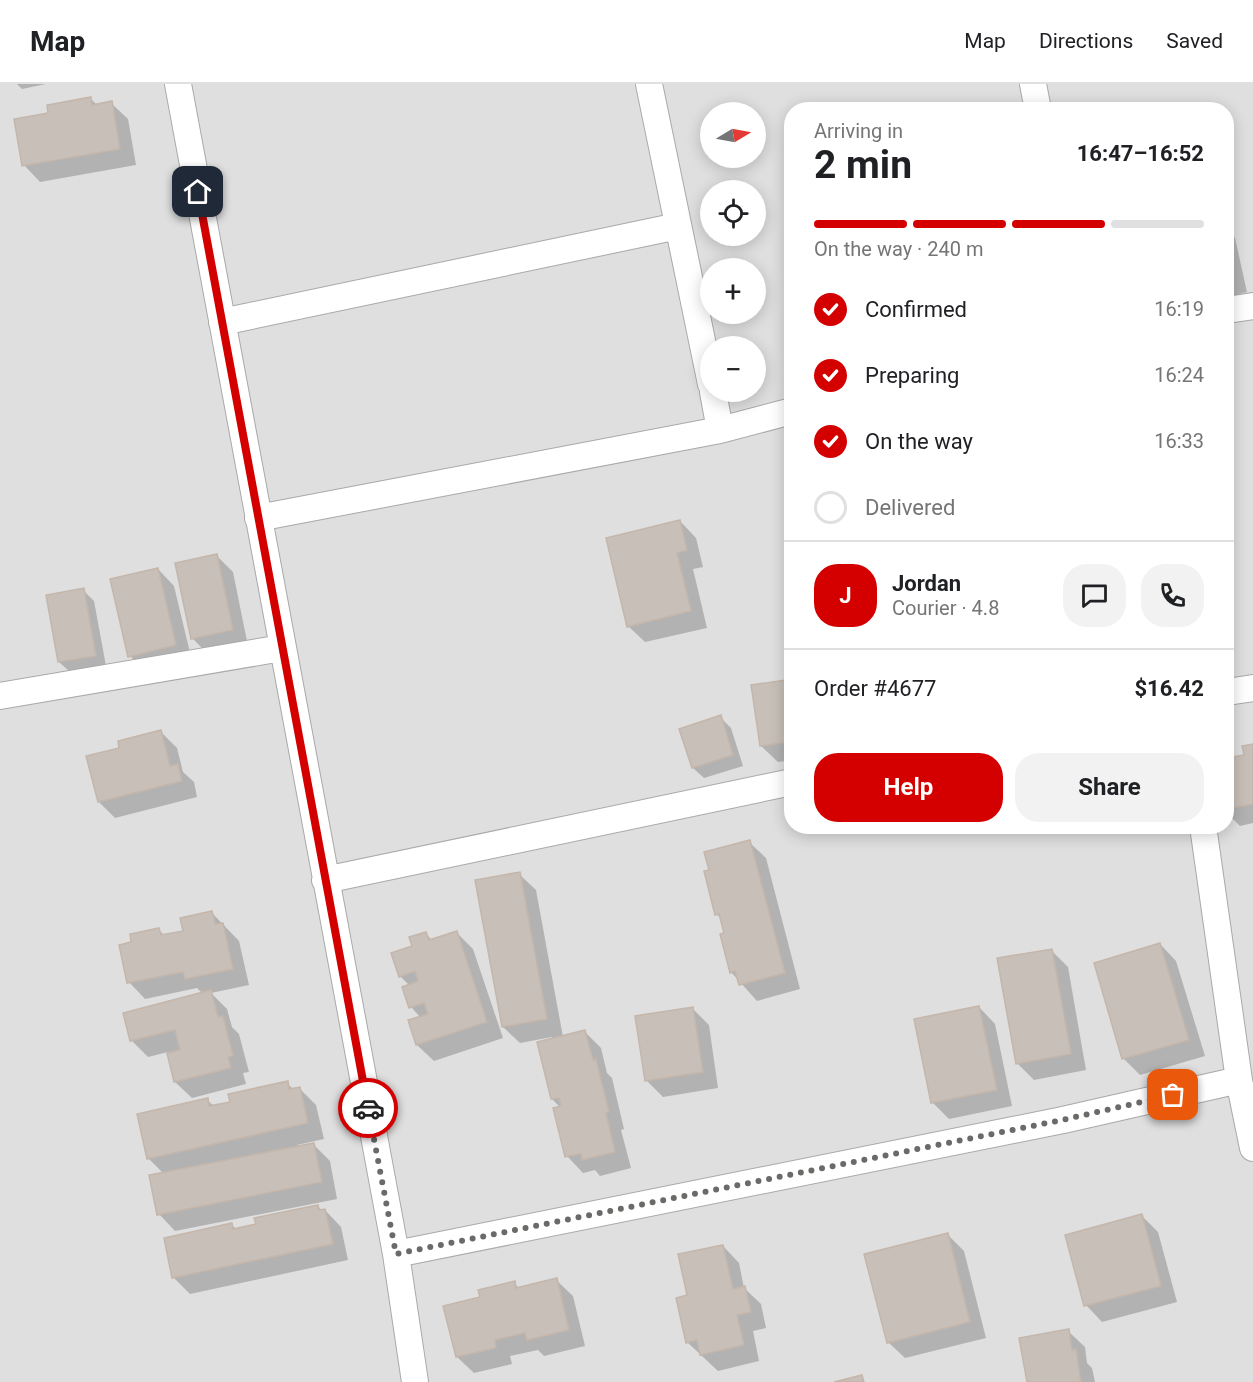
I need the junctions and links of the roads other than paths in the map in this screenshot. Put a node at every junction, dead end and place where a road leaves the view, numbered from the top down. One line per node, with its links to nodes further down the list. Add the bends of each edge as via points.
1 (178, 84): 8 (street)
2 (649, 84): 5 (street)
3 (1033, 84): 4 (street)
4 (1036, 102)
5 (678, 226): 8 (street); 9 (street)
6 (1253, 306): 7 (street)
7 (1234, 309)
8 (222, 322): 13 (street)
9 (701, 336)
10 (715, 402): 12 (street)
11 (784, 413): 12 (street)
12 (720, 430): 13 (street)
13 (258, 518): 14 (street)
14 (282, 648): 17 (street); 20 (street)
15 (1253, 688): 16 (street)
16 (1234, 691)
17 (0, 696)
18 (784, 784): 20 (street)
19 (1204, 834): 21 (street)
20 (325, 880): 23 (street)
21 (1239, 1080): 22 (street); 23 (street)
22 (1253, 1148)
23 (396, 1254): 24 (street)
24 (415, 1382)

